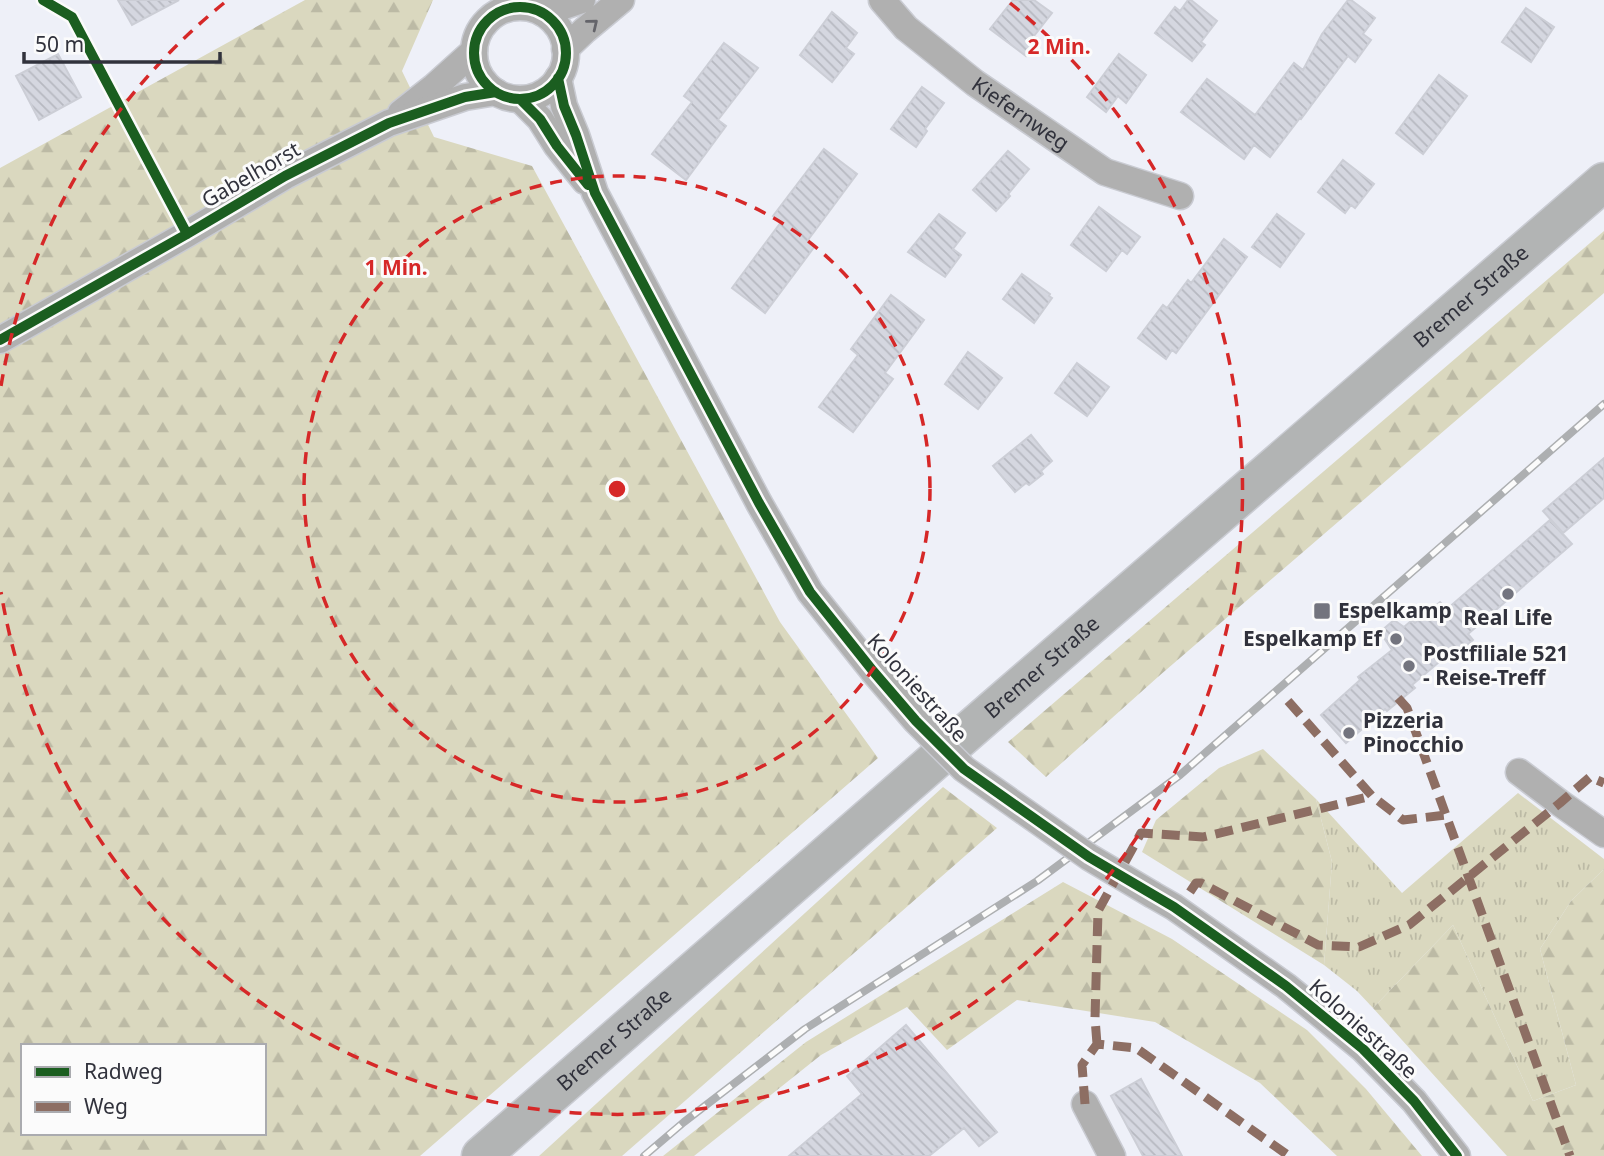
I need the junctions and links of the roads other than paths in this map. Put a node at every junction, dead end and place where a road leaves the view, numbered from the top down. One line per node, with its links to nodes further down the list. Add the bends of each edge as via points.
1 (477, 0): 6 (street)
2 (582, 0): 5 (street)
3 (621, 0): 7 (street, one-way to 3)
4 (882, 0): 13 (street, Kiefernweg, via 906,28 975,83 1105,172)
5 (525, 7): 6 (street, via 492,16); 7 (street, via 556,25)
6 (477, 39): 9 (street, via 476,67 483,80); 10 (street, Gabelhorst, via 435,87)
7 (565, 49): 8 (street)
8 (558, 78): 9 (street, via 540,94); 12 (street, Koloniestraße)
9 (508, 95): 10 (street, Gabelhorst, via 465,97); 12 (street, Koloniestraße, via 540,119)
10 (389, 123): 14 (street, Gabelhorst, via 285,176)
11 (1604, 182): 18 (main road, Bremer Straße)
12 (595, 193): 20 (street, Koloniestraße, bridge, via 810,592 916,721 964,769 1286,986 1363,1049 1414,1101)
13 (1180, 196)
14 (0, 340)
15 (1520, 772): 16 (street)
16 (1604, 834)
17 (1085, 1104): 19 (street)
18 (481, 1156)
19 (1112, 1156)
20 (1457, 1156)

